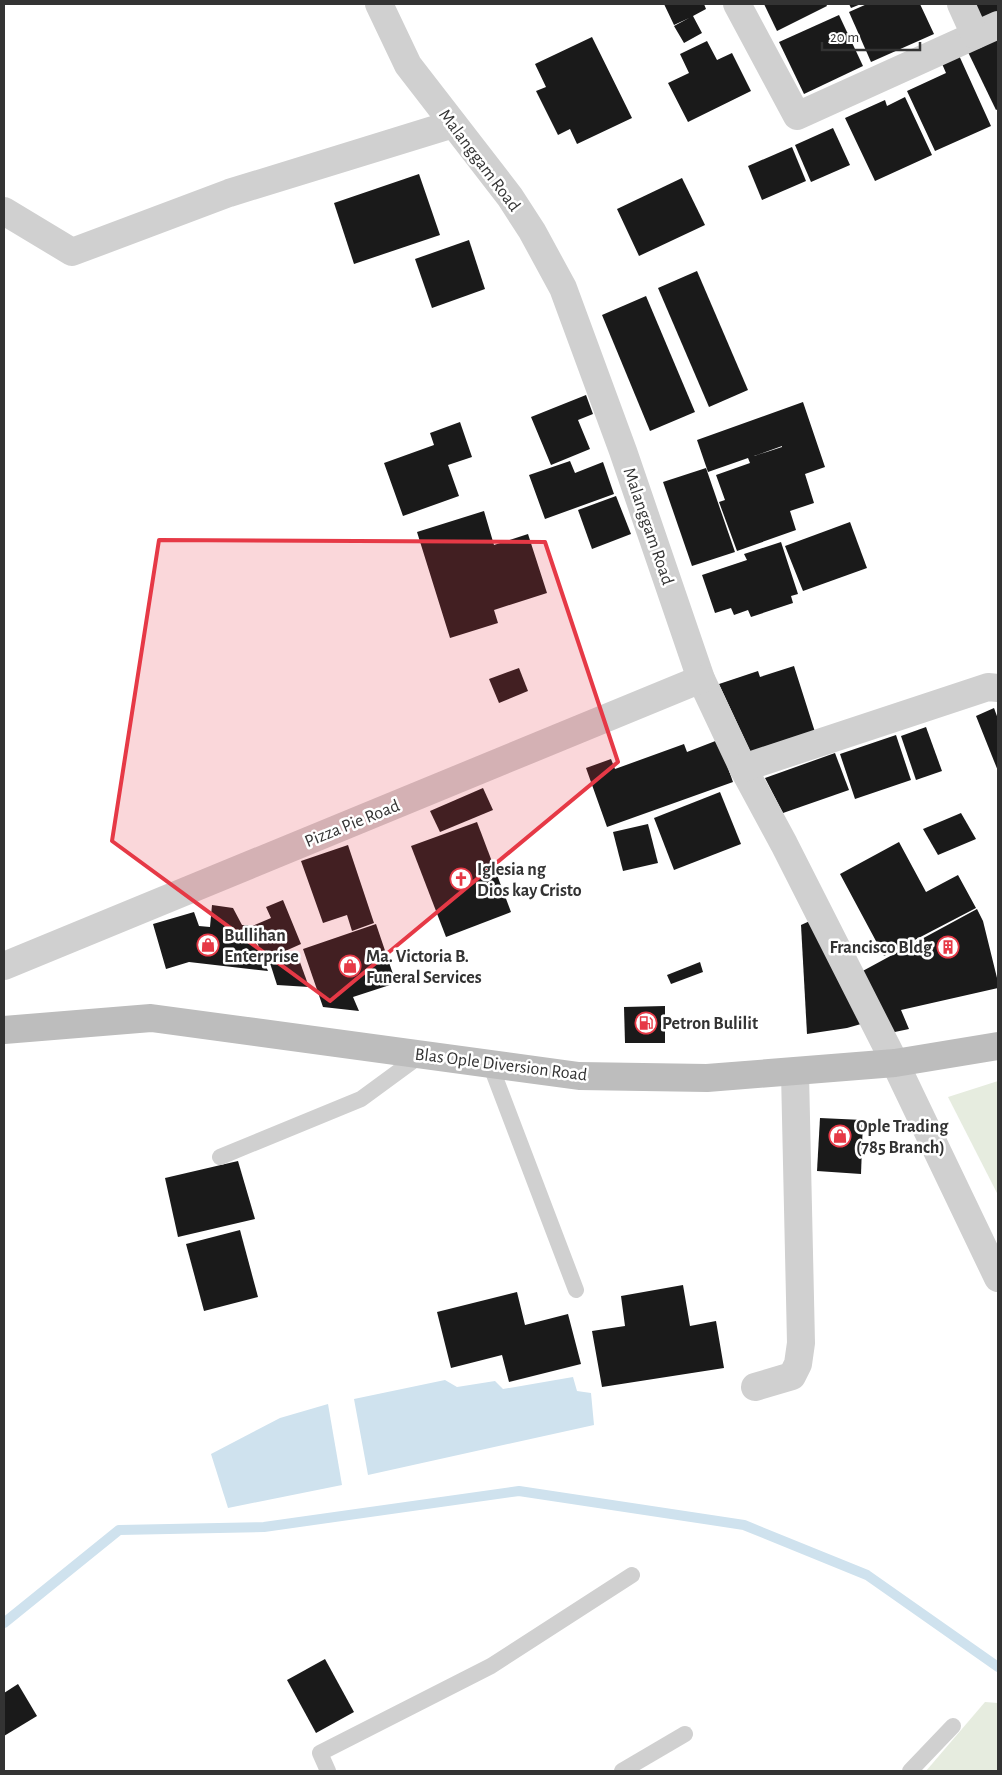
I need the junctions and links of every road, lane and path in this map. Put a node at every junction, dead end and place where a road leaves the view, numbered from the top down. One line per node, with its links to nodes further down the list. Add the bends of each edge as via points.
1 (379, 4): 5 (street, Malanggam Road, via 408,65)
2 (737, 4): 4 (street, via 797,116)
3 (961, 4): 4 (street)
4 (987, 30)
5 (453, 124): 6 (street, via 229,193 72,252); 7 (street, Malanggam Road, via 510,197 562,288 623,451)
6 (4, 211)
7 (701, 679): 9 (street, Malanggam Road); 10 (street, Pizza Pie Road)
8 (998, 688): 9 (street, via 988,687)
9 (744, 768): 14 (street, Malanggam Road)
10 (4, 966)
11 (4, 1030): 13 (main road, Blas Ople Diversion Road, via 151,1018)
12 (998, 1046): 14 (main road, Blas Ople Diversion Road)
13 (421, 1055): 15 (main road, Blas Ople Diversion Road); 17 (lane, via 361,1099)
14 (894, 1063): 16 (main road, Blas Ople Diversion Road); 18 (street, Malanggam Road)
15 (490, 1064): 16 (main road, Blas Ople Diversion Road, via 579,1076 707,1078); 19 (lane)
16 (795, 1072): 20 (street, via 802,1343 792,1376)
17 (220, 1157)
18 (998, 1278)
19 (576, 1290)
20 (755, 1387)
21 (632, 1574): 24 (lane, via 492,1666 320,1753)
22 (953, 1726): 26 (lane)
23 (685, 1734): 25 (lane)
24 (328, 1771)
25 (622, 1771)
26 (910, 1771)

